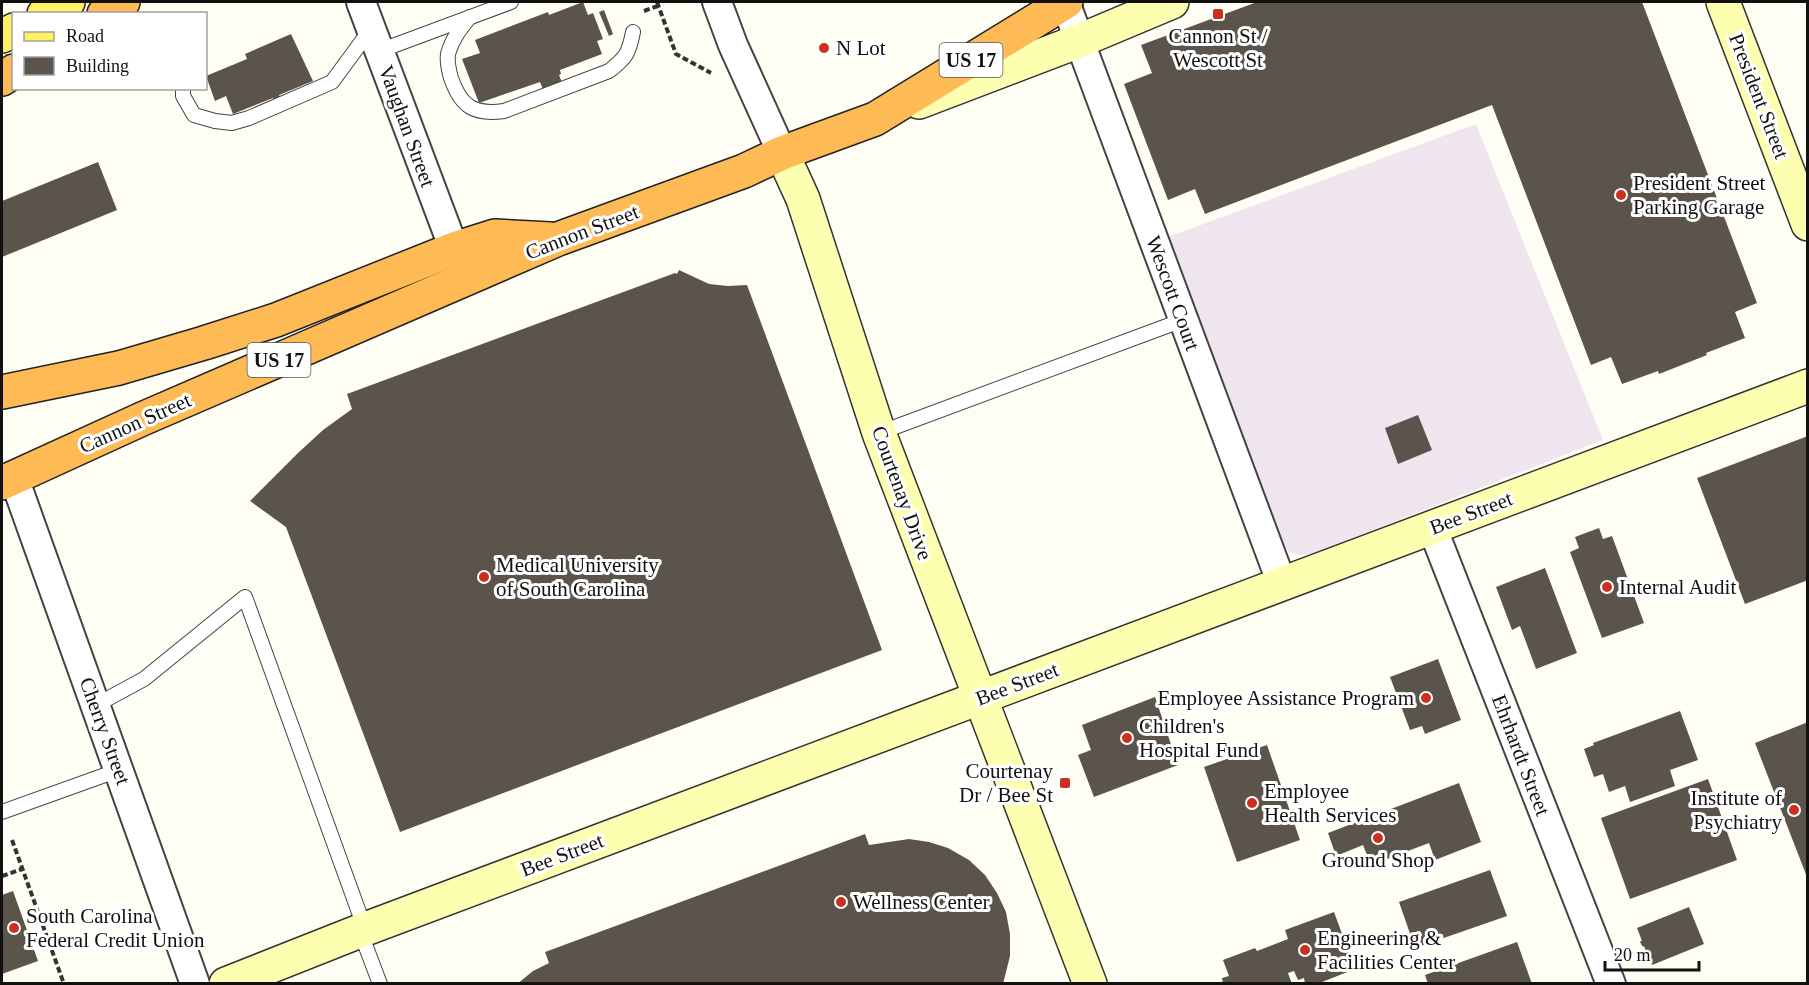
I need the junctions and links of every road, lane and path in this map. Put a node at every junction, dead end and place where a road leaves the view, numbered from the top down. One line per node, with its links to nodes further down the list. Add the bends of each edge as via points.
1 (123, 2): 9 (highway)
2 (361, 2): 12 (street, Vaughan Street)
3 (512, 2): 10 (lane)
4 (657, 2): 14 (path, via 676,54)
5 (717, 2): 17 (street, Courtenay Drive)
6 (1065, 2): 13 (street, Wescott Court); 16 (highway, US 17)
7 (1172, 2): 13 (street, Cannon Street)
8 (1723, 2): 18 (street, President Street)
9 (107, 12)
10 (470, 17): 11 (lane, via 455,35 447,57 450,74 463,103 488,113 504,111 609,71 624,60); 12 (lane)
11 (633, 32)
12 (375, 40): 15 (lane, via 332,82 232,123 194,116); 20 (street, Vaughan Street)
13 (1079, 40): 16 (street, Cannon Street); 21 (street, Wescott Court)
14 (712, 74)
15 (183, 90)
16 (875, 119): 17 (highway, Cannon Street / US 17)
17 (782, 153): 19 (highway, Cannon Street / US 17, via 744,171); 24 (street, Courtenay Drive, via 803,199)
18 (1808, 224)
19 (558, 239): 20 (highway, via 495,236); 25 (highway, Cannon Street / US 17)
20 (454, 249): 23 (highway, via 276,320 214,340 119,368)
21 (1183, 320): 24 (lane); 27 (street, Wescott Court)
22 (1808, 386): 26 (street, Bee Street)
23 (2, 392)
24 (879, 433): 28 (street, Courtenay Drive)
25 (8, 481): 29 (street, Cherry Street)
26 (1432, 527): 27 (street, Bee Street); 41 (street, Ehrhardt Street)
27 (1282, 584): 28 (street, Bee Street)
28 (979, 698): 35 (street, Bee Street); 40 (street, Courtenay Drive)
29 (96, 705): 30 (street, Cherry Street); 35 (lane, via 144,679 245,597)
30 (119, 770): 31 (lane); 37 (street, Cherry Street)
31 (2, 812)
32 (12, 840): 33 (path)
33 (22, 868): 34 (path); 36 (path)
34 (2, 876)
35 (362, 930): 38 (street, Bee Street); 39 (lane)
36 (64, 984)
37 (195, 984)
38 (226, 984)
39 (380, 984)
40 (1090, 984)
41 (1611, 984)

